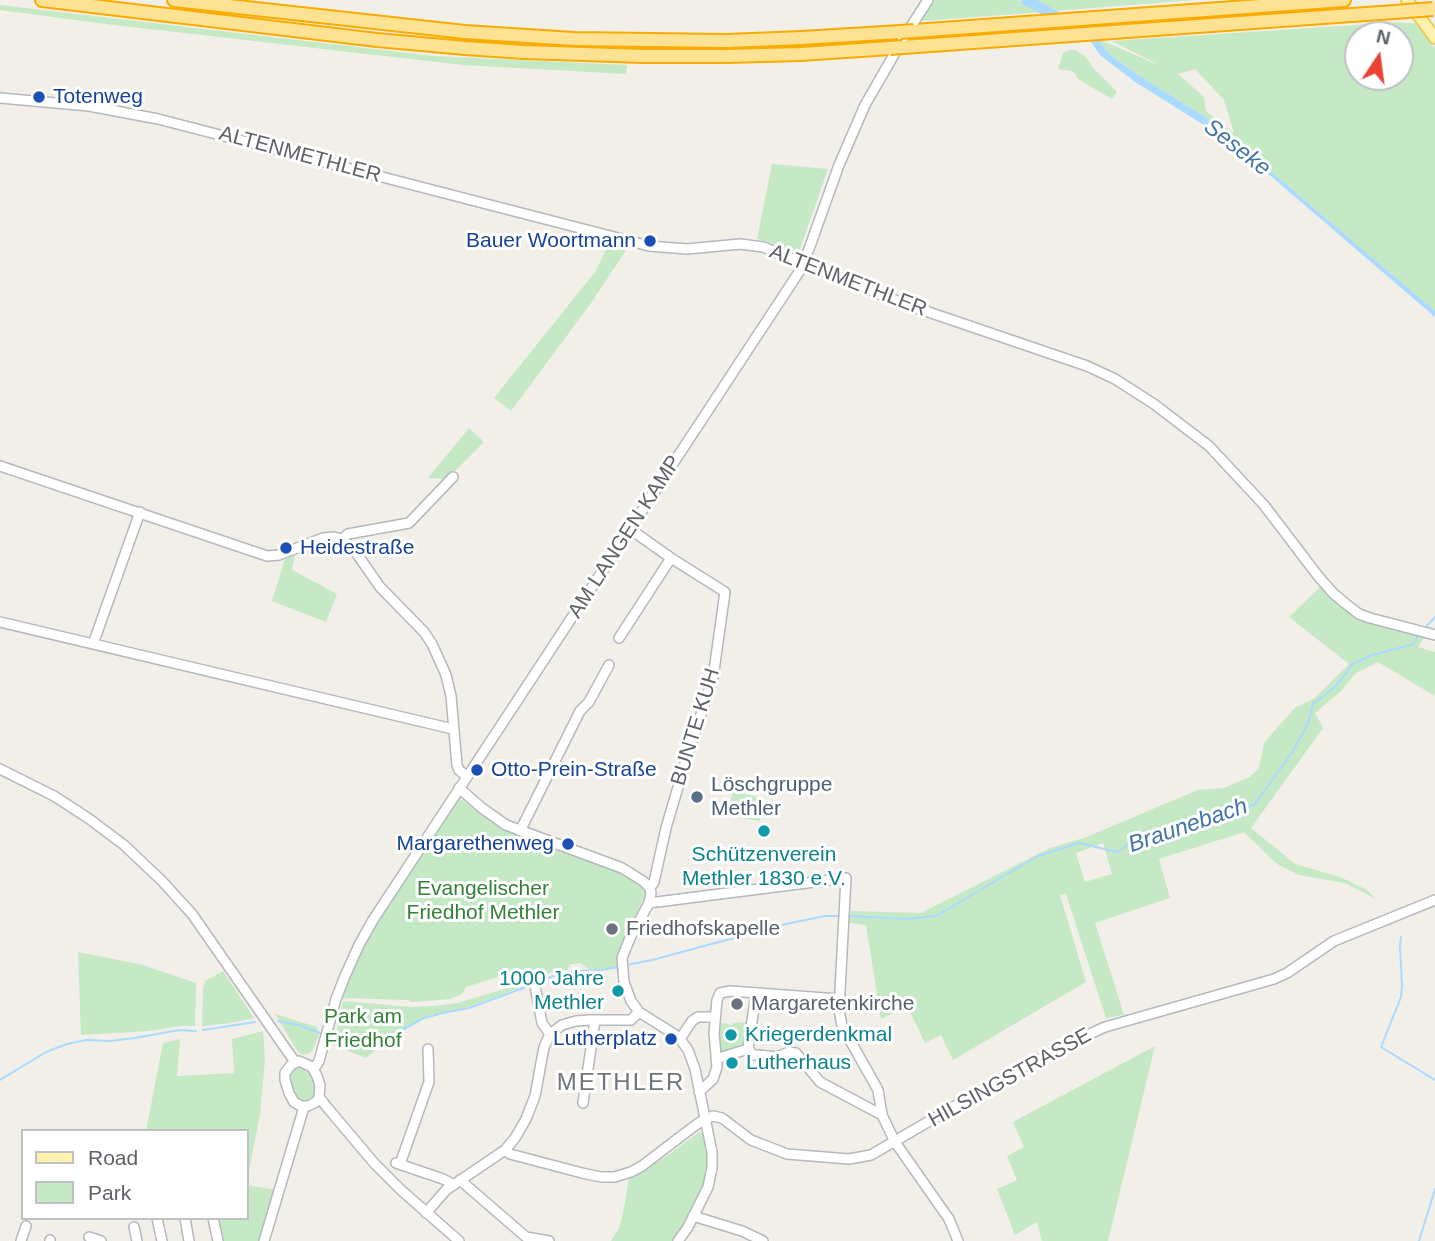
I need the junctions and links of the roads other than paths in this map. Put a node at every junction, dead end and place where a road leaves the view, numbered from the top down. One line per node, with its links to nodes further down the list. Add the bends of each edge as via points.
1 (42, 0): 6 (highway, bridge, via 377,40 643,56 801,54)
2 (174, 0): 4 (highway, bridge, via 436,30 562,39 727,41)
3 (929, 0): 9 (street, AM LANGEN KAMP, via 865,105)
4 (1344, 0)
5 (1407, 0): 7 (main road)
6 (1434, 9)
7 (1435, 38)
8 (0, 98): 9 (street, ALTENMETHLER, via 89,106 158,119 649,246 751,245)
9 (804, 263): 13 (street, AM LANGEN KAMP); 17 (street, ALTENMETHLER, via 1115,379 1209,446 1346,604 1370,618)
10 (0, 466): 12 (street)
11 (453, 477): 14 (street, via 409,523)
12 (140, 512): 14 (street, via 267,556 323,538); 19 (street)
13 (631, 529): 15 (street, BUNTE KUH); 23 (street, AM LANGEN KAMP)
14 (342, 539): 21 (street, via 432,644 446,675)
15 (671, 558): 18 (street); 26 (street, BUNTE KUH, via 724,592 713,678)
16 (0, 622): 19 (street)
17 (1435, 635)
18 (619, 638)
19 (93, 644): 21 (street)
20 (609, 665): 25 (street, via 580,711)
21 (453, 729): 23 (street, via 457,765)
22 (0, 769): 40 (street, via 88,818 162,881 192,914)
23 (466, 776): 24 (street, AM LANGEN KAMP)
24 (459, 788): 25 (street, via 491,815); 41 (street, AM LANGEN KAMP, via 359,945)
25 (520, 831): 26 (street, via 622,868)
26 (650, 888): 28 (street)
27 (1435, 900): 48 (street, HILSINGSTRASSE, via 1334,942 1274,979 1105,1027 1005,1077)
28 (649, 903): 31 (street, via 846,878); 32 (street, via 625,950 622,966 627,992)
29 (534, 981): 35 (street, via 542,1023)
30 (756, 993): 31 (street); 33 (street, via 720,993); 38 (street)
31 (839, 999): 46 (street, via 839,1018 878,1090)
32 (639, 1012): 34 (street, via 631,1020); 36 (street)
33 (715, 1017): 36 (street, via 698,1017); 39 (street)
34 (595, 1020): 35 (street, via 562,1025); 44 (street)
35 (550, 1034): 49 (street, via 536,1096)
36 (680, 1039): 42 (street, via 692,1059)
37 (428, 1049): 50 (street, via 429,1082 398,1164)
38 (748, 1049): 39 (street); 46 (street, via 753,1055 796,1053 820,1082)
39 (716, 1059): 42 (street, via 713,1079)
40 (295, 1062): 41 (street); 45 (street, via 287,1069 285,1080 291,1099)
41 (314, 1069): 43 (street)
42 (699, 1092): 47 (street)
43 (319, 1097): 45 (street); 51 (street, via 374,1163)
44 (583, 1103)
45 (304, 1107): 65 (street)
46 (882, 1115): 48 (street)
47 (705, 1119): 48 (street, HILSINGSTRASSE, via 722,1118 751,1140 787,1154 855,1158); 49 (street, via 642,1166 614,1177 582,1173); 52 (street, via 712,1168)
48 (895, 1142): 70 (street, via 949,1219)
49 (505, 1150): 50 (street)
50 (457, 1182): 51 (street); 67 (street, via 526,1237)
51 (426, 1213): 66 (street)
52 (694, 1216): 68 (street); 69 (street)
53 (157, 1220): 62 (street)
54 (185, 1220): 63 (street)
55 (213, 1220): 64 (street)
56 (26, 1226): 59 (street)
57 (134, 1227): 61 (street)
58 (89, 1237): 60 (street)
59 (21, 1241)
60 (101, 1241)
61 (137, 1241)
62 (162, 1241)
63 (189, 1241)
64 (218, 1241)
65 (264, 1241)
66 (459, 1241)
67 (549, 1241)
68 (678, 1241)
69 (763, 1241)
70 (958, 1241)

